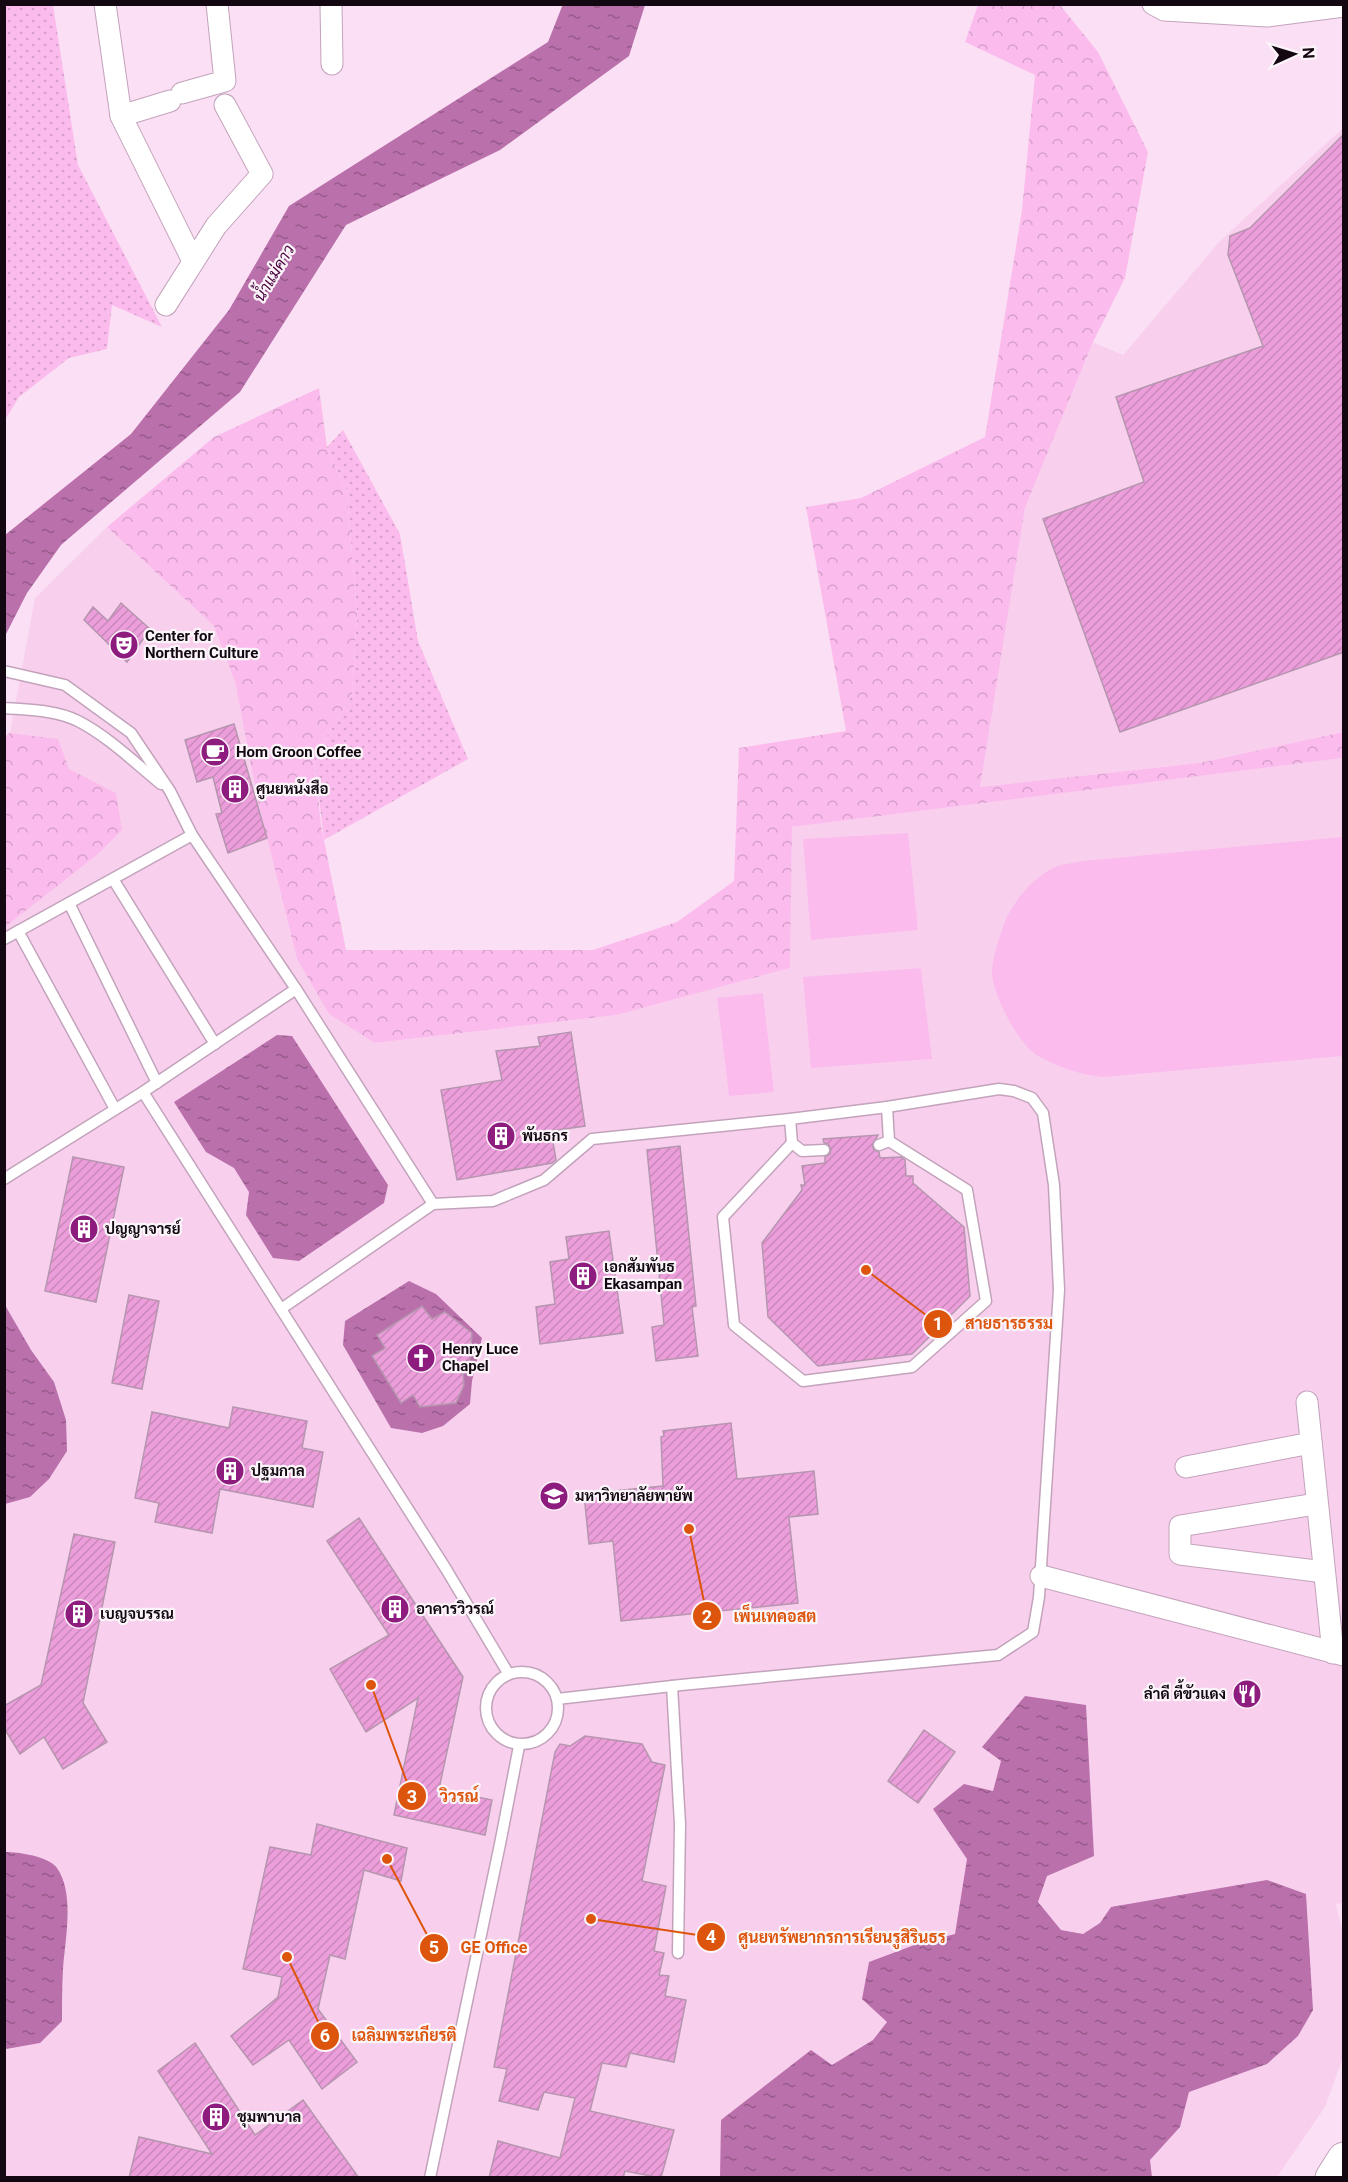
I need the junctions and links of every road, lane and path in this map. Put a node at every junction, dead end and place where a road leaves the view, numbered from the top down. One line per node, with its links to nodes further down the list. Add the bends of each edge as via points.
1 (105, 4): 8 (street)
2 (217, 4): 8 (street, via 225,81)
3 (331, 4): 6 (street)
4 (1153, 4): 5 (street, via 1164,10 1267,16)
5 (1344, 6)
6 (332, 64)
7 (225, 105): 9 (street, via 262,174 216,226)
8 (121, 116): 9 (street)
9 (193, 261): 10 (street)
10 (166, 305)
11 (9, 672): 13 (lane, via 65,685 131,733)
12 (10, 708): 13 (lane, via 47,711 77,720)
13 (170, 791): 14 (lane)
14 (192, 835): 15 (lane); 19 (lane)
15 (113, 879): 16 (lane); 20 (lane)
16 (69, 903): 17 (lane); 21 (lane)
17 (18, 931): 18 (lane); 24 (lane)
18 (4, 939)
19 (296, 989): 20 (lane); 29 (lane)
20 (215, 1044): 21 (lane)
21 (157, 1083): 22 (lane)
22 (143, 1092): 24 (lane); 30 (lane)
23 (887, 1107): 25 (lane); 26 (lane, via 884,1143 967,1190 986,1301 912,1367 803,1381 734,1325 723,1217); 36 (lane, via 999,1089 1032,1098 1043,1113 1054,1185 1059,1290)
24 (115, 1109): 28 (lane)
25 (790, 1119): 26 (lane); 29 (lane, via 592,1139 544,1180 493,1201)
26 (792, 1143): 27 (lane, via 802,1151)
27 (824, 1150)
28 (4, 1179)
29 (433, 1204): 30 (lane)
30 (281, 1309): 38 (lane)
31 (1307, 1402): 32 (street)
32 (1311, 1443): 33 (street); 34 (street)
33 (1186, 1467)
34 (1316, 1504): 35 (street); 35 (street, via 1180,1526 1180,1554)
35 (1324, 1572): 37 (street)
36 (1041, 1576): 37 (street); 39 (lane, via 1033,1632 998,1655)
37 (1338, 1654)
38 (508, 1673): 40 (lane, via 524,1671 538,1675 550,1685); 41 (lane, via 489,1689 485,1714 496,1736)
39 (672, 1686): 40 (lane); 42 (lane, via 680,1824)
40 (557, 1699): 41 (lane, via 558,1717 550,1732 536,1743)
41 (519, 1746): 44 (lane)
42 (678, 1953)
43 (1344, 2159): 45 (main road)
44 (430, 2178)
45 (1332, 2178)

